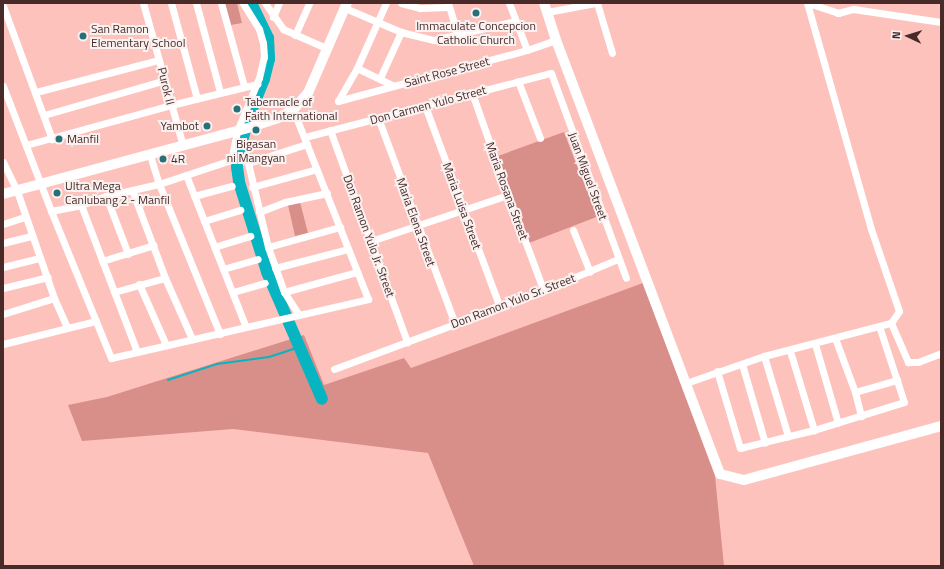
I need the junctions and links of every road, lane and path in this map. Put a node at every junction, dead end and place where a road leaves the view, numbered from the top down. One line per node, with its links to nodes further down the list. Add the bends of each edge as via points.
1 (143, 3): 29 (street, Purok II)
2 (171, 3): 42 (street)
3 (196, 3): 40 (street)
4 (221, 3): 37 (street)
5 (243, 3): 35 (street, via 256,23 263,43 263,65)
6 (265, 3): 18 (street)
7 (279, 3): 18 (street)
8 (309, 3): 23 (street)
9 (386, 3): 20 (street)
10 (402, 3): 14 (street, via 420,8)
11 (509, 3): 19 (street)
12 (596, 3): 17 (street); 28 (street)
13 (808, 3): 21 (street, via 838,12 853,9); 114 (street, via 871,229 899,311)
14 (448, 5): 24 (street)
15 (3, 6): 39 (street)
16 (346, 6): 20 (street); 26 (street)
17 (546, 8): 25 (street)
18 (273, 17): 23 (street, via 283,29)
19 (515, 21): 24 (street); 27 (street)
20 (377, 22): 22 (street); 30 (street)
21 (941, 22)
22 (401, 32): 24 (street, via 434,40); 32 (street)
23 (295, 35): 26 (street)
24 (458, 35)
25 (556, 40): 27 (street, Saint Rose Street); 134 (street)
26 (326, 48): 45 (street, via 308,93)
27 (527, 50): 38 (street, Saint Rose Street)
28 (612, 53)
29 (159, 60): 33 (street, Purok II); 39 (street)
30 (357, 68): 32 (street); 38 (street, Saint Rose Street, via 338,101)
31 (552, 73): 34 (street, Don Carmen Yulo Street); 92 (street, Juan Miguel Street)
32 (380, 78): 38 (street)
33 (165, 80): 43 (street, Purok II); 46 (street)
34 (518, 81): 41 (street, Don Carmen Yulo Street); 50 (street)
35 (257, 84): 37 (street); 48 (street)
36 (3, 86): 53 (street)
37 (244, 86): 40 (street)
38 (394, 86)
39 (36, 92): 46 (street)
40 (220, 92): 42 (street)
41 (472, 93): 44 (street, Don Carmen Yulo Street); 67 (street, Maria Rosana Street)
42 (197, 99): 43 (street)
43 (171, 105): 51 (street); 54 (street, Purok II)
44 (425, 106): 47 (street, Don Carmen Yulo Street); 72 (street, Maria Luisa Street)
45 (293, 110): 48 (street); 52 (street)
46 (44, 115): 51 (street)
47 (378, 118): 49 (street, Don Carmen Yulo Street); 78 (street, Maria Elena Street)
48 (244, 129): 54 (street); 58 (street, via 231,160)
49 (330, 130): 52 (street, Don Carmen Yulo Street); 83 (street, Don Ramon Yulo Jr. Street)
50 (540, 138)
51 (52, 139): 53 (street)
52 (306, 141): 57 (street); 62 (street, Don Carmen Yulo Street, via 248,163)
53 (26, 145): 59 (street)
54 (183, 146): 55 (street)
55 (150, 155): 59 (street); 60 (street)
56 (3, 162): 64 (street)
57 (317, 169): 62 (street); 65 (street)
58 (186, 175): 60 (street); 69 (street)
59 (42, 183): 64 (street); 73 (street)
60 (160, 184): 63 (street); 119 (street)
61 (232, 186): 69 (street)
62 (252, 187): 74 (street)
63 (132, 190): 68 (street); 85 (street)
64 (17, 191): 66 (street); 75 (street)
65 (326, 193): 74 (street, via 285,202); 79 (street)
66 (3, 194)
67 (508, 195): 72 (street); 105 (street, Maria Rosana Street)
68 (106, 196): 70 (street); 89 (street)
69 (194, 196): 76 (street)
70 (80, 205): 73 (street); 93 (street)
71 (240, 210): 76 (street)
72 (464, 210): 78 (street); 110 (street, Maria Luisa Street)
73 (51, 211): 113 (street)
74 (259, 212): 87 (street)
75 (25, 217): 77 (street); 81 (street)
76 (204, 221): 86 (street)
77 (3, 224)
78 (418, 226): 83 (street); 115 (street, Maria Elena Street)
79 (340, 228): 87 (street); 88 (street)
80 (573, 230): 98 (street)
81 (32, 236): 84 (street); 90 (street)
82 (250, 236): 86 (street)
83 (371, 241): 122 (street, Don Ramon Yulo Jr. Street)
84 (3, 243)
85 (154, 245): 89 (street); 100 (street)
86 (214, 247): 96 (street)
87 (268, 247): 95 (street)
88 (348, 249): 95 (street); 97 (street)
89 (128, 254): 93 (street)
90 (39, 258): 94 (street); 99 (street)
91 (258, 259): 96 (street)
92 (618, 259): 98 (street, Don Ramon Yulo Sr. Street); 101 (street, Juan Miguel Street)
93 (102, 261): 106 (street)
94 (3, 267)
95 (275, 268): 108 (street)
96 (223, 269): 107 (street)
97 (357, 272): 108 (street); 112 (street, via 368,299)
98 (590, 272): 105 (street, Don Ramon Yulo Sr. Street)
99 (48, 277): 104 (street); 109 (street)
100 (165, 278): 103 (street); 121 (street)
101 (626, 278)
102 (265, 283): 107 (street)
103 (139, 284): 106 (street); 125 (street)
104 (3, 288)
105 (543, 289): 110 (street, Don Ramon Yulo Sr. Street, via 525,298)
106 (114, 292): 127 (street)
107 (232, 292): 117 (street)
108 (284, 292): 112 (street)
109 (54, 298): 111 (street); 118 (street)
110 (499, 305): 115 (street, Don Ramon Yulo Sr. Street)
111 (3, 314)
112 (297, 316): 117 (street)
113 (96, 321): 118 (street); 127 (street, via 111,358)
114 (891, 323): 116 (street); 128 (street, via 908,362 918,362)
115 (455, 324): 122 (street, Don Ramon Yulo Sr. Street)
116 (879, 326): 120 (street); 133 (street)
117 (246, 327): 119 (street)
118 (67, 328): 123 (street)
119 (220, 334): 121 (street)
120 (835, 338): 124 (street); 135 (street)
121 (192, 339): 125 (street)
122 (407, 342): 131 (street, Don Ramon Yulo Sr. Street)
123 (3, 344)
124 (815, 344): 126 (street); 137 (street)
125 (166, 345): 127 (street)
126 (790, 351): 129 (street); 139 (street)
127 (137, 352)
128 (941, 353)
129 (764, 356): 130 (street); 140 (street)
130 (742, 364): 132 (street); 141 (street)
131 (334, 368)
132 (717, 371): 134 (street); 141 (street, via 740,448)
133 (897, 380): 135 (street); 136 (street, via 904,402)
134 (686, 383): 138 (street, via 720,474 744,480)
135 (855, 392): 136 (street)
136 (861, 416): 137 (street)
137 (838, 423): 139 (street)
138 (941, 426)
139 (814, 430): 140 (street)
140 (788, 436): 141 (street)
141 (765, 443)

